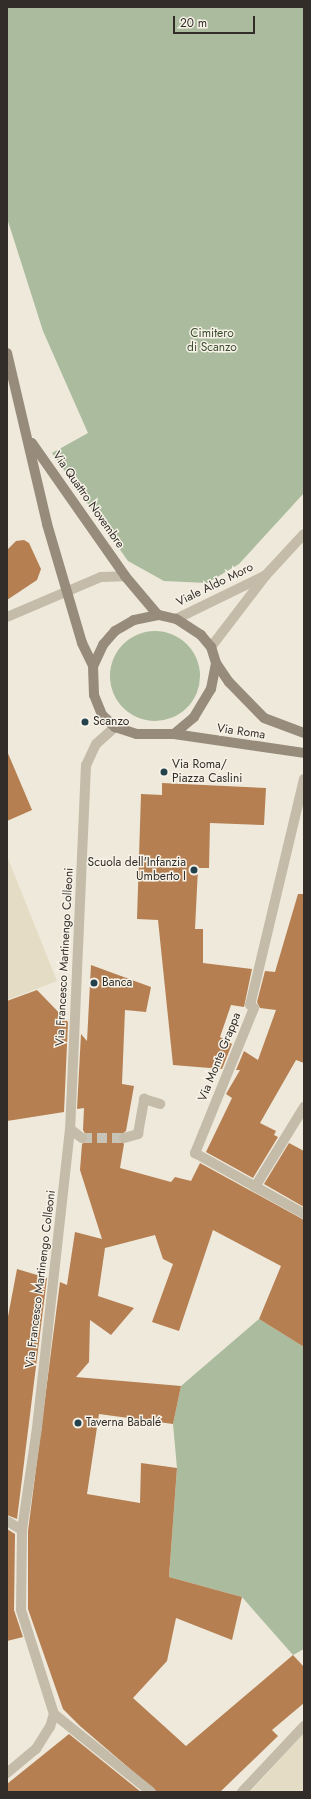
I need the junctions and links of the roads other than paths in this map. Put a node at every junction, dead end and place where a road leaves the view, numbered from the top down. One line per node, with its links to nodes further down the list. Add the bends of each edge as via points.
1 (7, 353): 2 (street, Via Quattro Novembre)
2 (30, 439): 5 (street, Via Quattro Novembre); 6 (street, Via Quattro Novembre, via 47,524)
3 (304, 534): 4 (street, Viale Aldo Moro)
4 (266, 575): 9 (street, Viale Aldo Moro); 10 (street, Viale Aldo Moro)
5 (125, 576): 6 (street, via 101,577); 7 (street, Via Quattro Novembre)
6 (68, 593): 8 (street); 12 (street, Via Quattro Novembre, via 82,643)
7 (158, 616): 9 (street); 12 (street, via 134,620 115,631 103,645)
8 (7, 617)
9 (176, 619): 10 (street, via 200,635)
10 (211, 647): 11 (street)
11 (216, 663): 14 (street, Via Roma, via 229,682 264,718); 15 (street, via 204,703)
12 (93, 666): 13 (street, via 94,695 102,715)
13 (115, 727): 15 (street, via 136,734); 20 (street, Via Francesco Martinengo Colleoni, via 96,744 86,765)
14 (304, 733)
15 (174, 734): 16 (street, Via Roma)
16 (304, 753)
17 (304, 779): 23 (street, Via Monte Grappa, via 250,1005 254,1008 195,1153)
18 (160, 1104): 22 (street, via 144,1099 138,1134)
19 (304, 1107): 23 (street)
20 (70, 1129): 21 (street); 26 (street, Via Francesco Martinengo Colleoni, via 38,1421)
21 (82, 1138)
22 (124, 1138)
23 (255, 1186): 24 (street, Via Monte Grappa)
24 (304, 1214)
25 (7, 1522): 26 (street)
26 (22, 1530): 27 (street, Via Francesco Martinengo Colleoni, via 20,1610)
27 (54, 1714): 29 (street, via 50,1728 36,1749); 30 (street)
28 (304, 1726): 31 (street)
29 (7, 1773)
30 (150, 1792)
31 (242, 1792)

